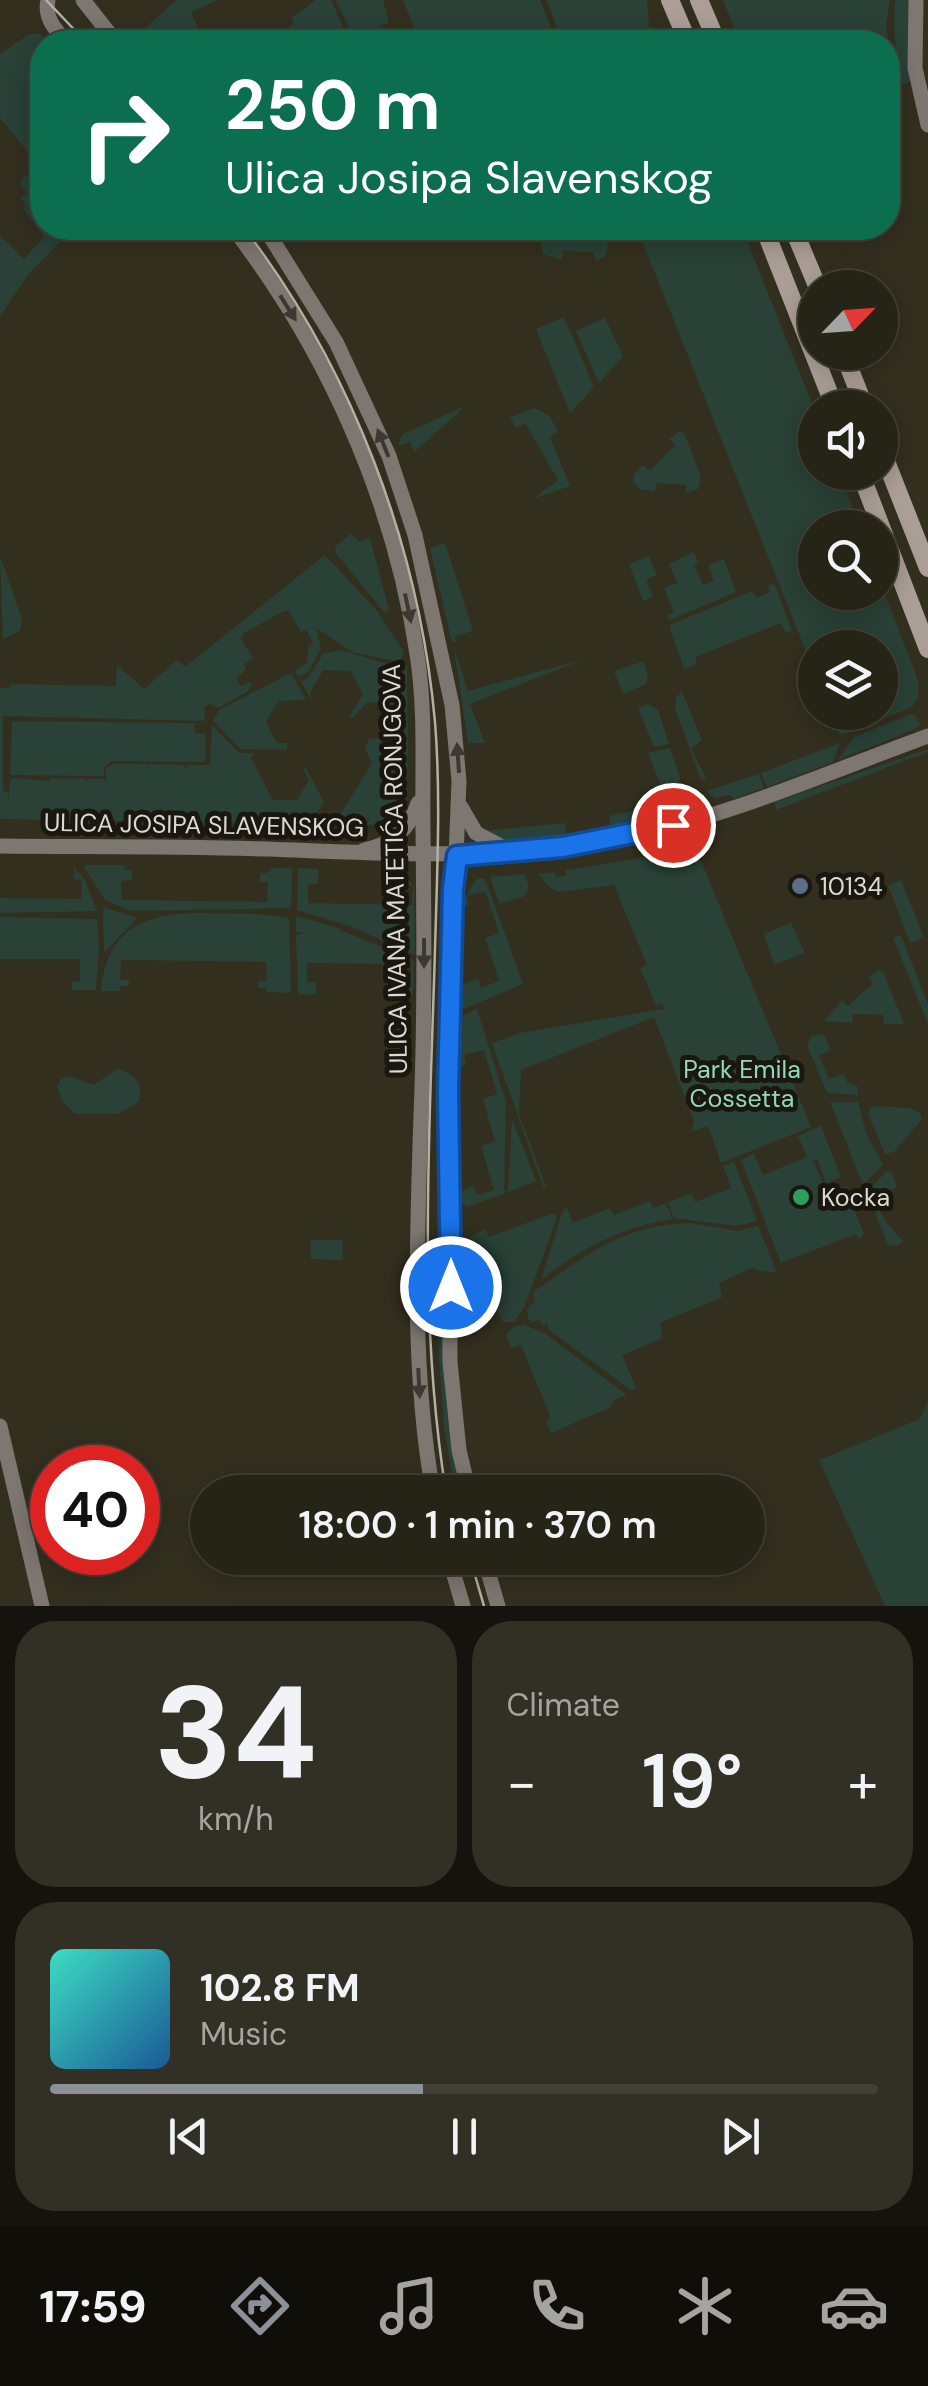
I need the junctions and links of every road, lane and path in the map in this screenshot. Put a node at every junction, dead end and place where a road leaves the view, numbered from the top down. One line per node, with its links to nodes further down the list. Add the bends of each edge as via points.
1 (670, 0): 8 (main road)
2 (700, 0): 9 (main road)
3 (916, 0): 10 (street, via 916,68)
4 (82, 3): 7 (street)
5 (47, 6): 6 (street)
6 (55, 30)
7 (106, 30)
8 (683, 30)
9 (712, 30)
10 (928, 125)
11 (241, 240): 22 (street, ULICA IVANA MATETIĆA RONJGOVA, one-way to 22, via 322,368 387,525 419,665)
12 (272, 240): 23 (street, ULICA IVANA MATETIĆA RONJGOVA, one-way to 12, via 442,648 396,476 342,352)
13 (769, 240): 16 (main road)
14 (799, 240): 15 (main road)
15 (811, 270)
16 (828, 390)
17 (867, 490): 20 (main road)
18 (897, 490): 19 (main road)
19 (928, 568)
20 (928, 649)
21 (928, 736): 26 (street, ULICA JOSIPA SLAVENSKOG, via 673,825)
22 (422, 789): 25 (street, via 405,831 376,848); 27 (street, ULICA IVANA MATETIĆA RONJGOVA)
23 (459, 801): 26 (street, via 480,836); 28 (street, ULICA IVANA MATETIĆA RONJGOVA)
24 (0, 846): 25 (street, ULICA JOSIPA SLAVENSKOG)
25 (348, 853): 27 (street, ULICA JOSIPA SLAVENSKOG)
26 (517, 853): 28 (street, ULICA JOSIPA SLAVENSKOG)
27 (424, 856): 28 (street, ULICA JOSIPA SLAVENSKOG); 30 (street, ULICA IVANA MATETIĆA RONJGOVA, one-way to 30, via 416,1328)
28 (457, 856): 31 (street, ULICA IVANA MATETIĆA RONJGOVA, via 448,1091 450,1362)
29 (0, 1426): 34 (street)
30 (429, 1475)
31 (464, 1475)
32 (454, 1575): 35 (street)
33 (489, 1575): 36 (street)
34 (42, 1606)
35 (463, 1606)
36 (498, 1606)

